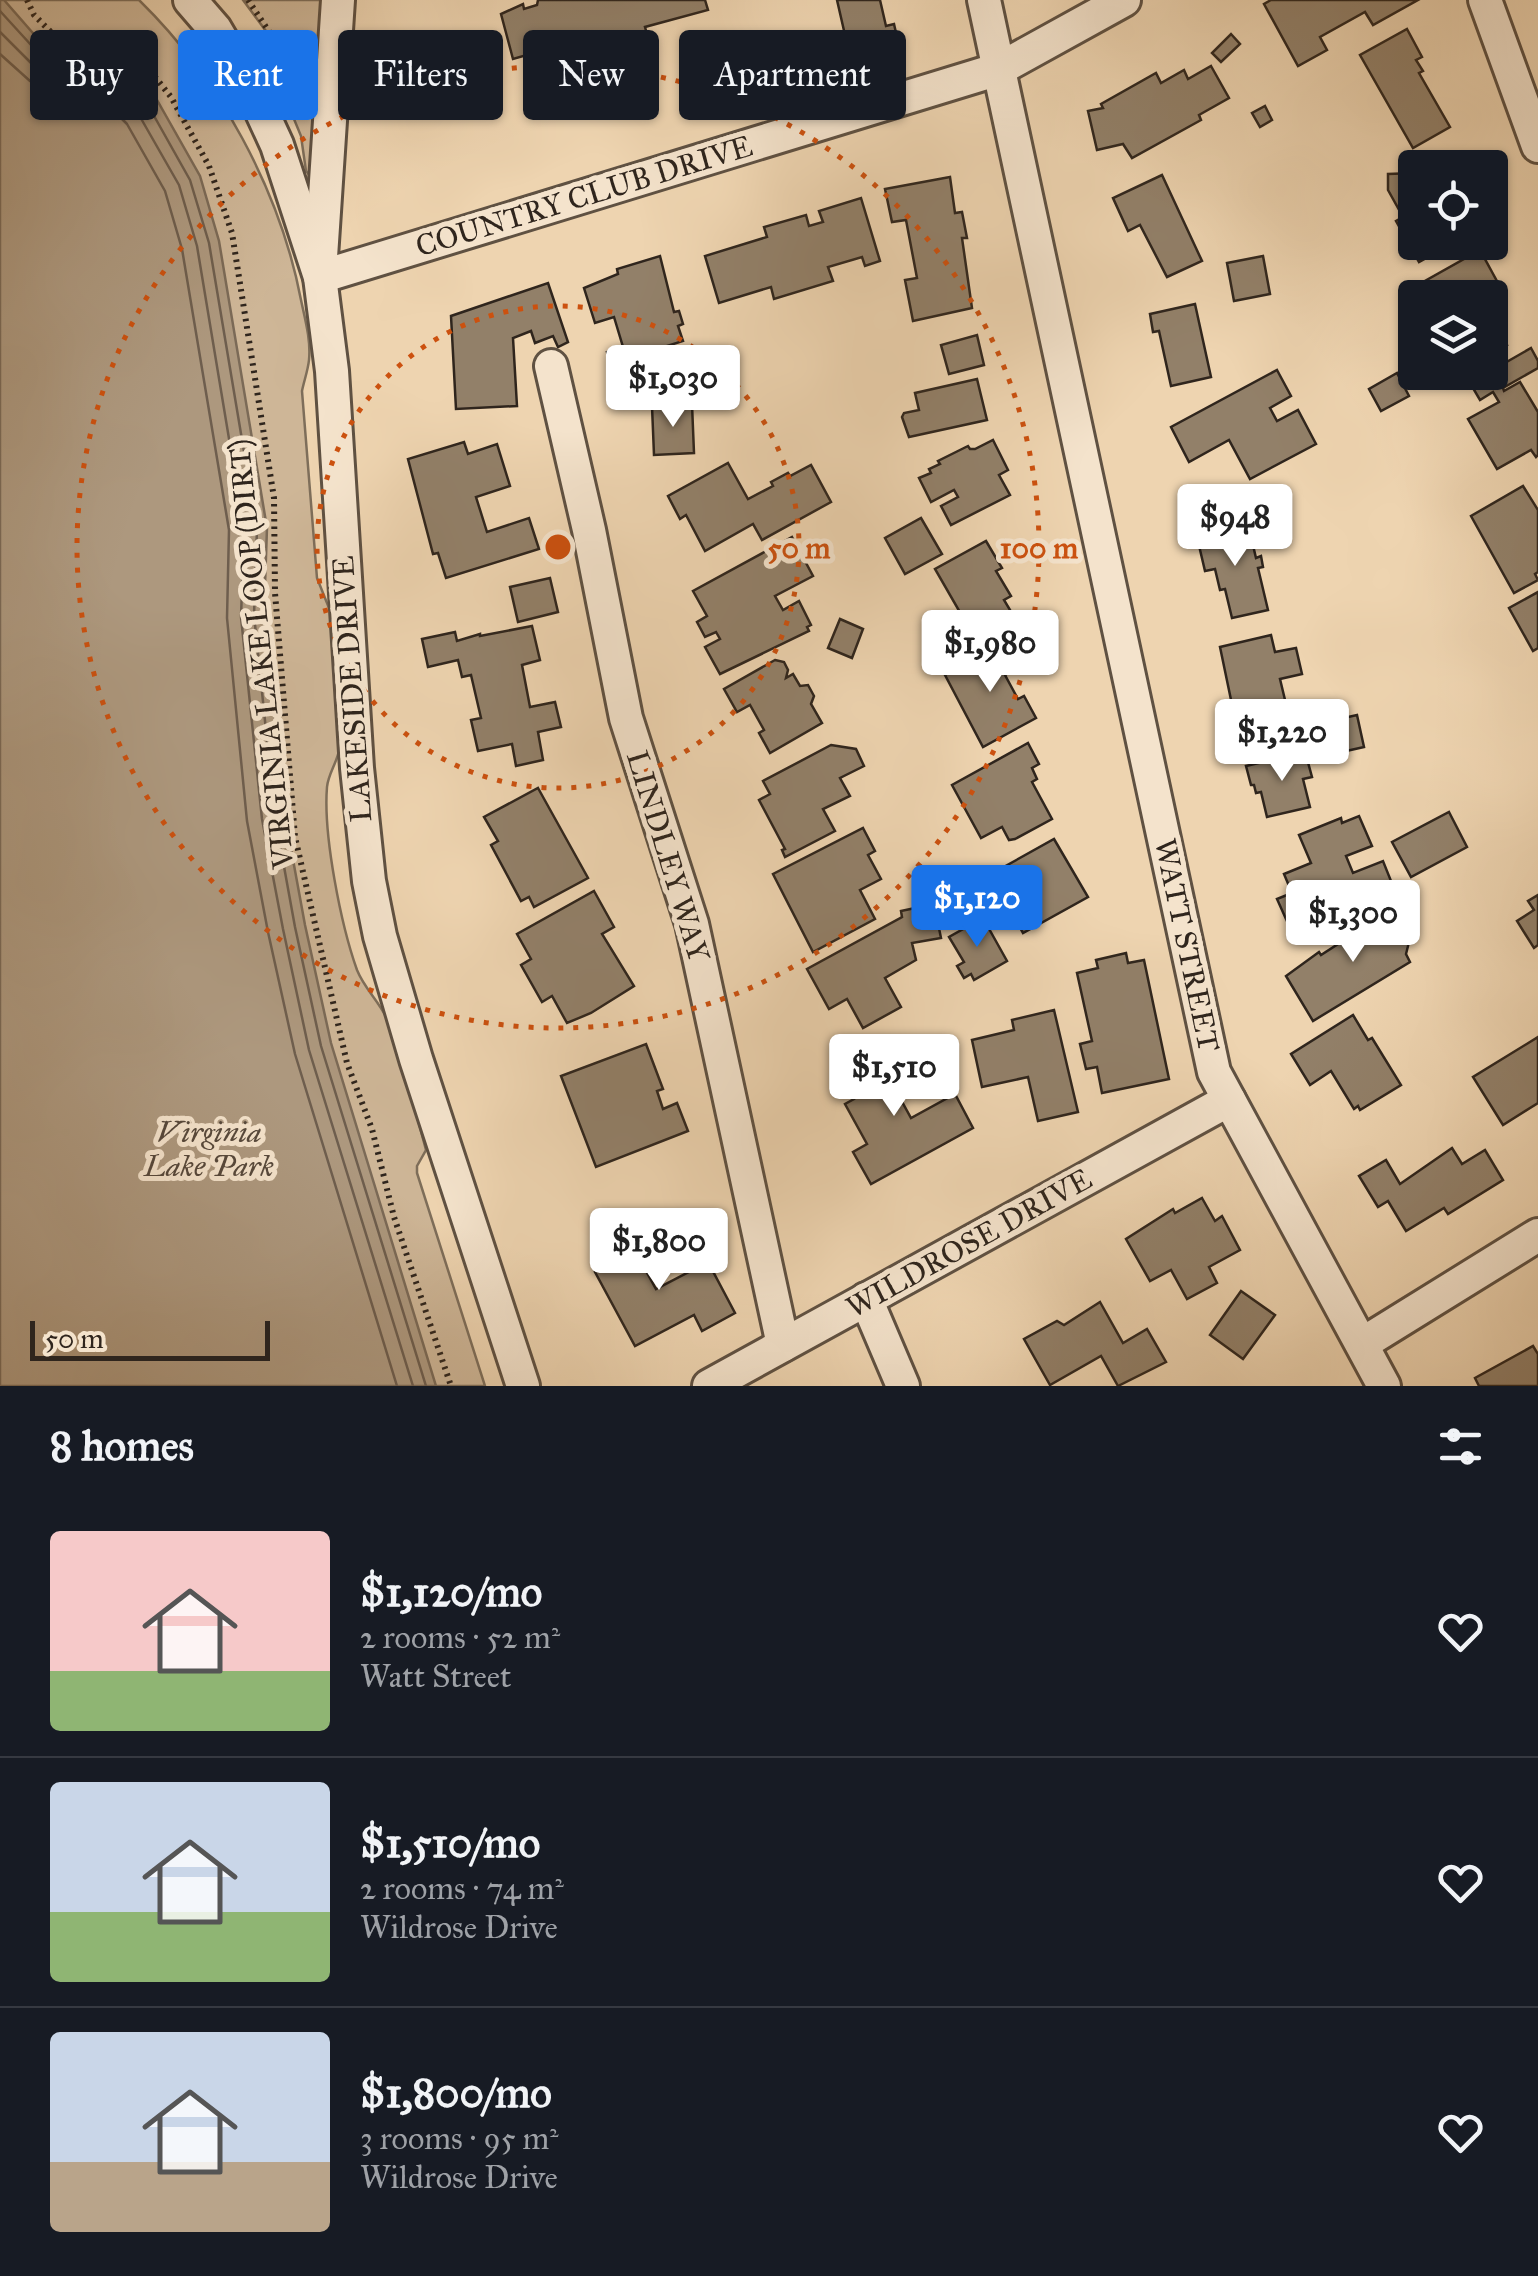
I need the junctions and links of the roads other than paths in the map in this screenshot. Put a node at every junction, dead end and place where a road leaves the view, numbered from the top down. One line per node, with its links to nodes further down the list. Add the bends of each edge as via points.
1 (190, 0): 8 (street, LAKESIDE DRIVE, via 254,95)
2 (338, 0): 8 (street)
3 (984, 0): 6 (street, WATT STREET)
4 (1124, 0): 6 (street, COUNTRY CLUB DRIVE)
5 (1485, 0): 7 (street)
6 (999, 68): 8 (street, COUNTRY CLUB DRIVE); 10 (street, WATT STREET, via 1214,1072)
7 (1538, 146)
8 (320, 276): 15 (street, LAKESIDE DRIVE, via 369,881 416,1059)
9 (552, 366): 14 (street, LINDLEY WAY, via 626,718 692,924)
10 (1229, 1100): 12 (street, WILDROSE DRIVE); 13 (street, WATT STREET)
11 (1538, 1236): 13 (street)
12 (866, 1299): 14 (street, WILDROSE DRIVE); 17 (street)
13 (1362, 1344): 18 (street, WATT STREET)
14 (783, 1345): 16 (street, WILDROSE DRIVE)
15 (523, 1386)
16 (709, 1386)
17 (903, 1386)
18 (1384, 1386)

